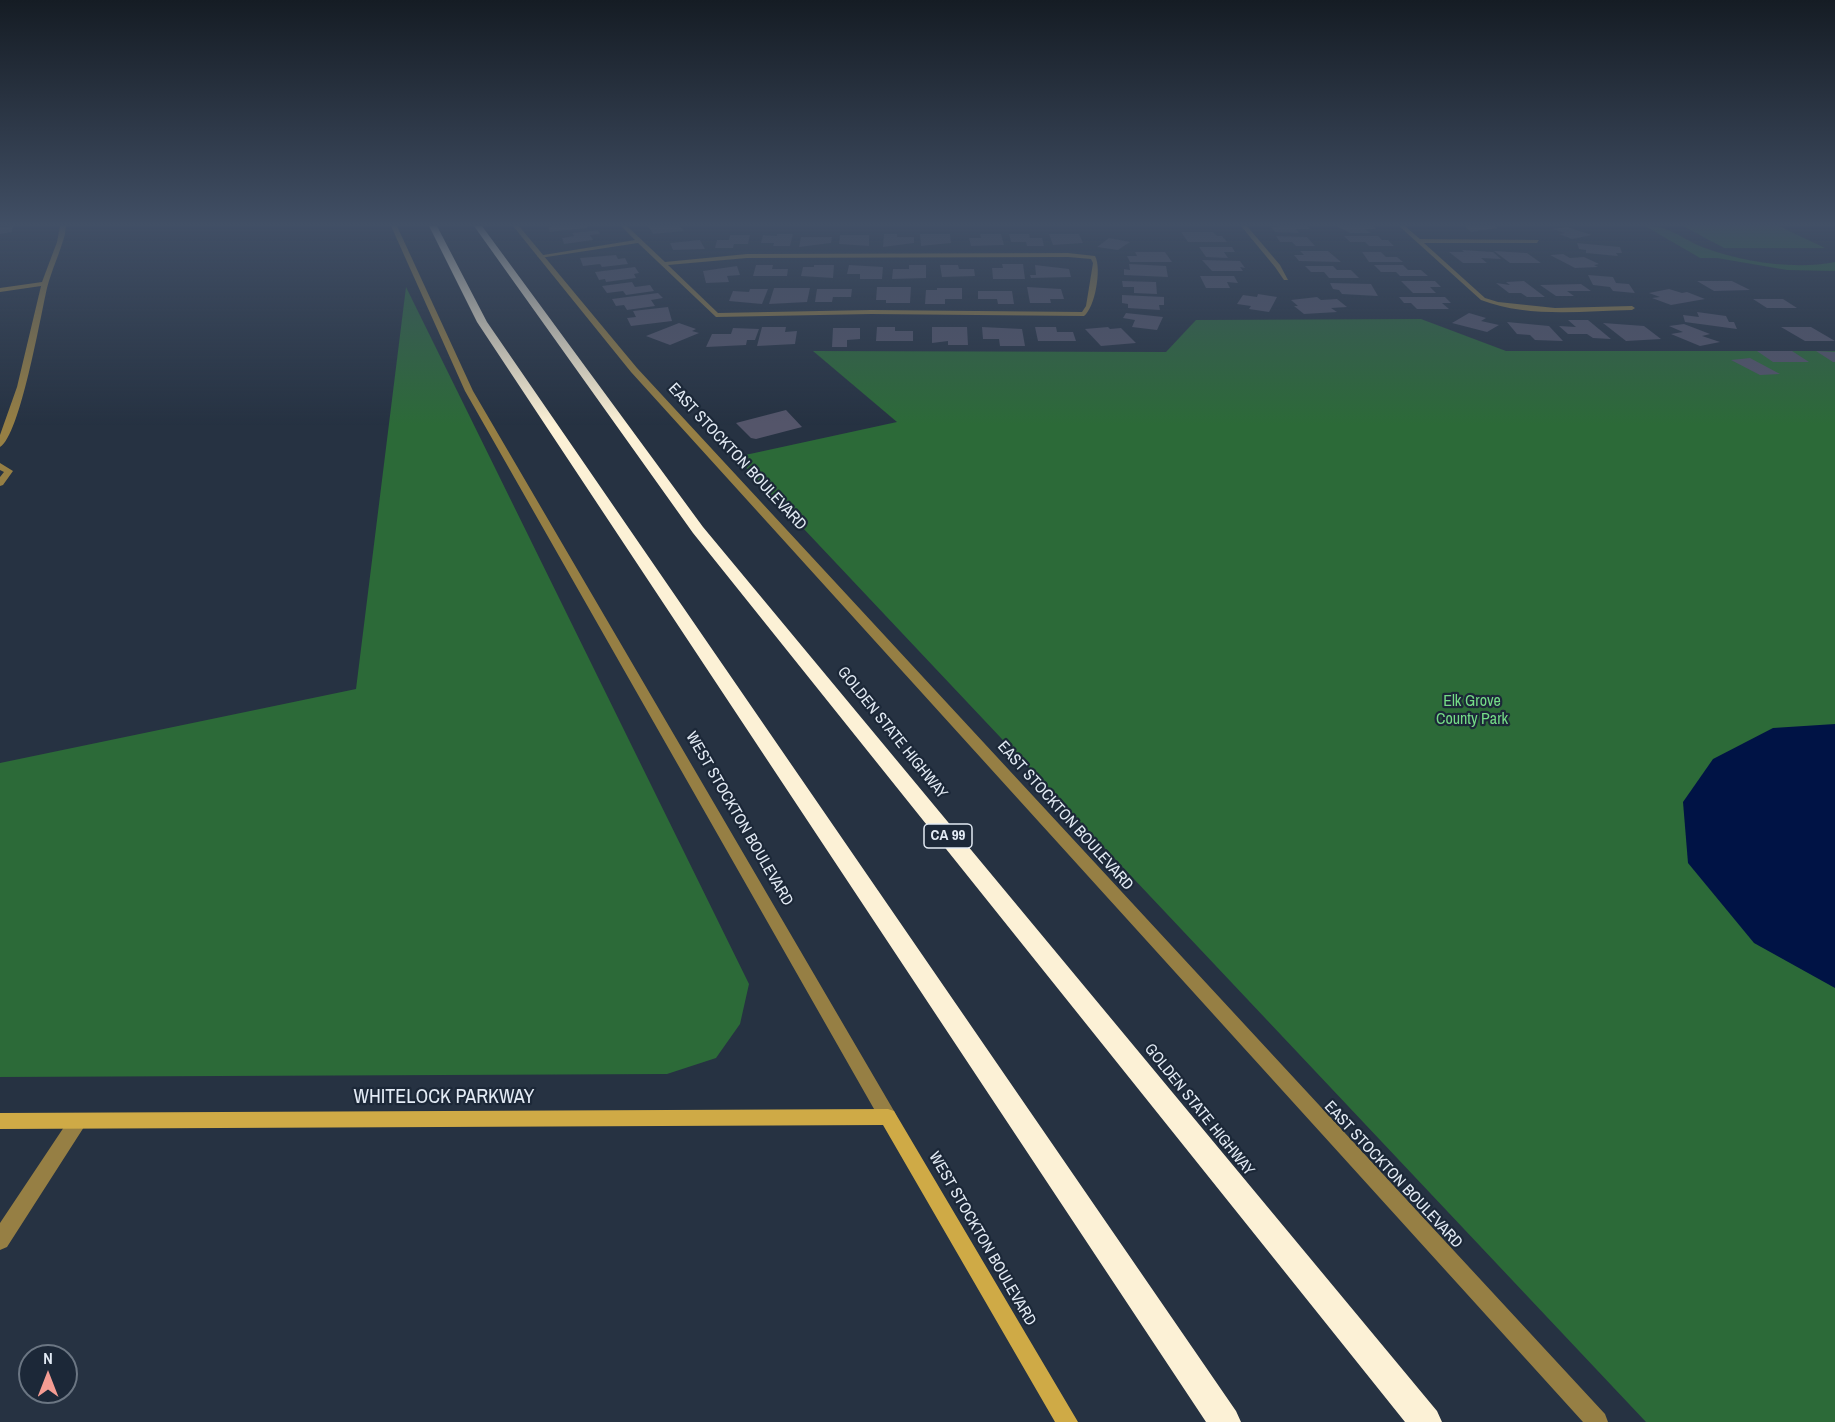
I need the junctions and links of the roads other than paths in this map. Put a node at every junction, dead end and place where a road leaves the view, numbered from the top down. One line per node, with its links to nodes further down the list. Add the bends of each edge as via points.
1 (43, 292): 10 (street, via 16,406)
2 (424, 292): 13 (street, WEST STOCKTON BOULEVARD, via 469,391)
3 (467, 292): 18 (highway, via 482,322)
4 (526, 292): 19 (highway, GOLDEN STATE HIGHWAY / CA 99, via 698,530)
5 (570, 292): 20 (street, EAST STOCKTON BOULEVARD, via 634,370)
6 (692, 292): 7 (street, via 716,315 1084,314)
7 (1091, 292)
8 (1477, 292): 9 (street, via 1491,303 1506,307)
9 (1632, 308)
10 (0, 444)
11 (0, 466): 12 (street, via 9,471)
12 (0, 483)
13 (888, 1117): 15 (main road, WHITELOCK PARKWAY); 17 (main road, WEST STOCKTON BOULEVARD)
14 (0, 1121): 15 (main road, WHITELOCK PARKWAY)
15 (78, 1121): 16 (street)
16 (0, 1240)
17 (1067, 1422)
18 (1225, 1422)
19 (1426, 1422)
20 (1597, 1422)

